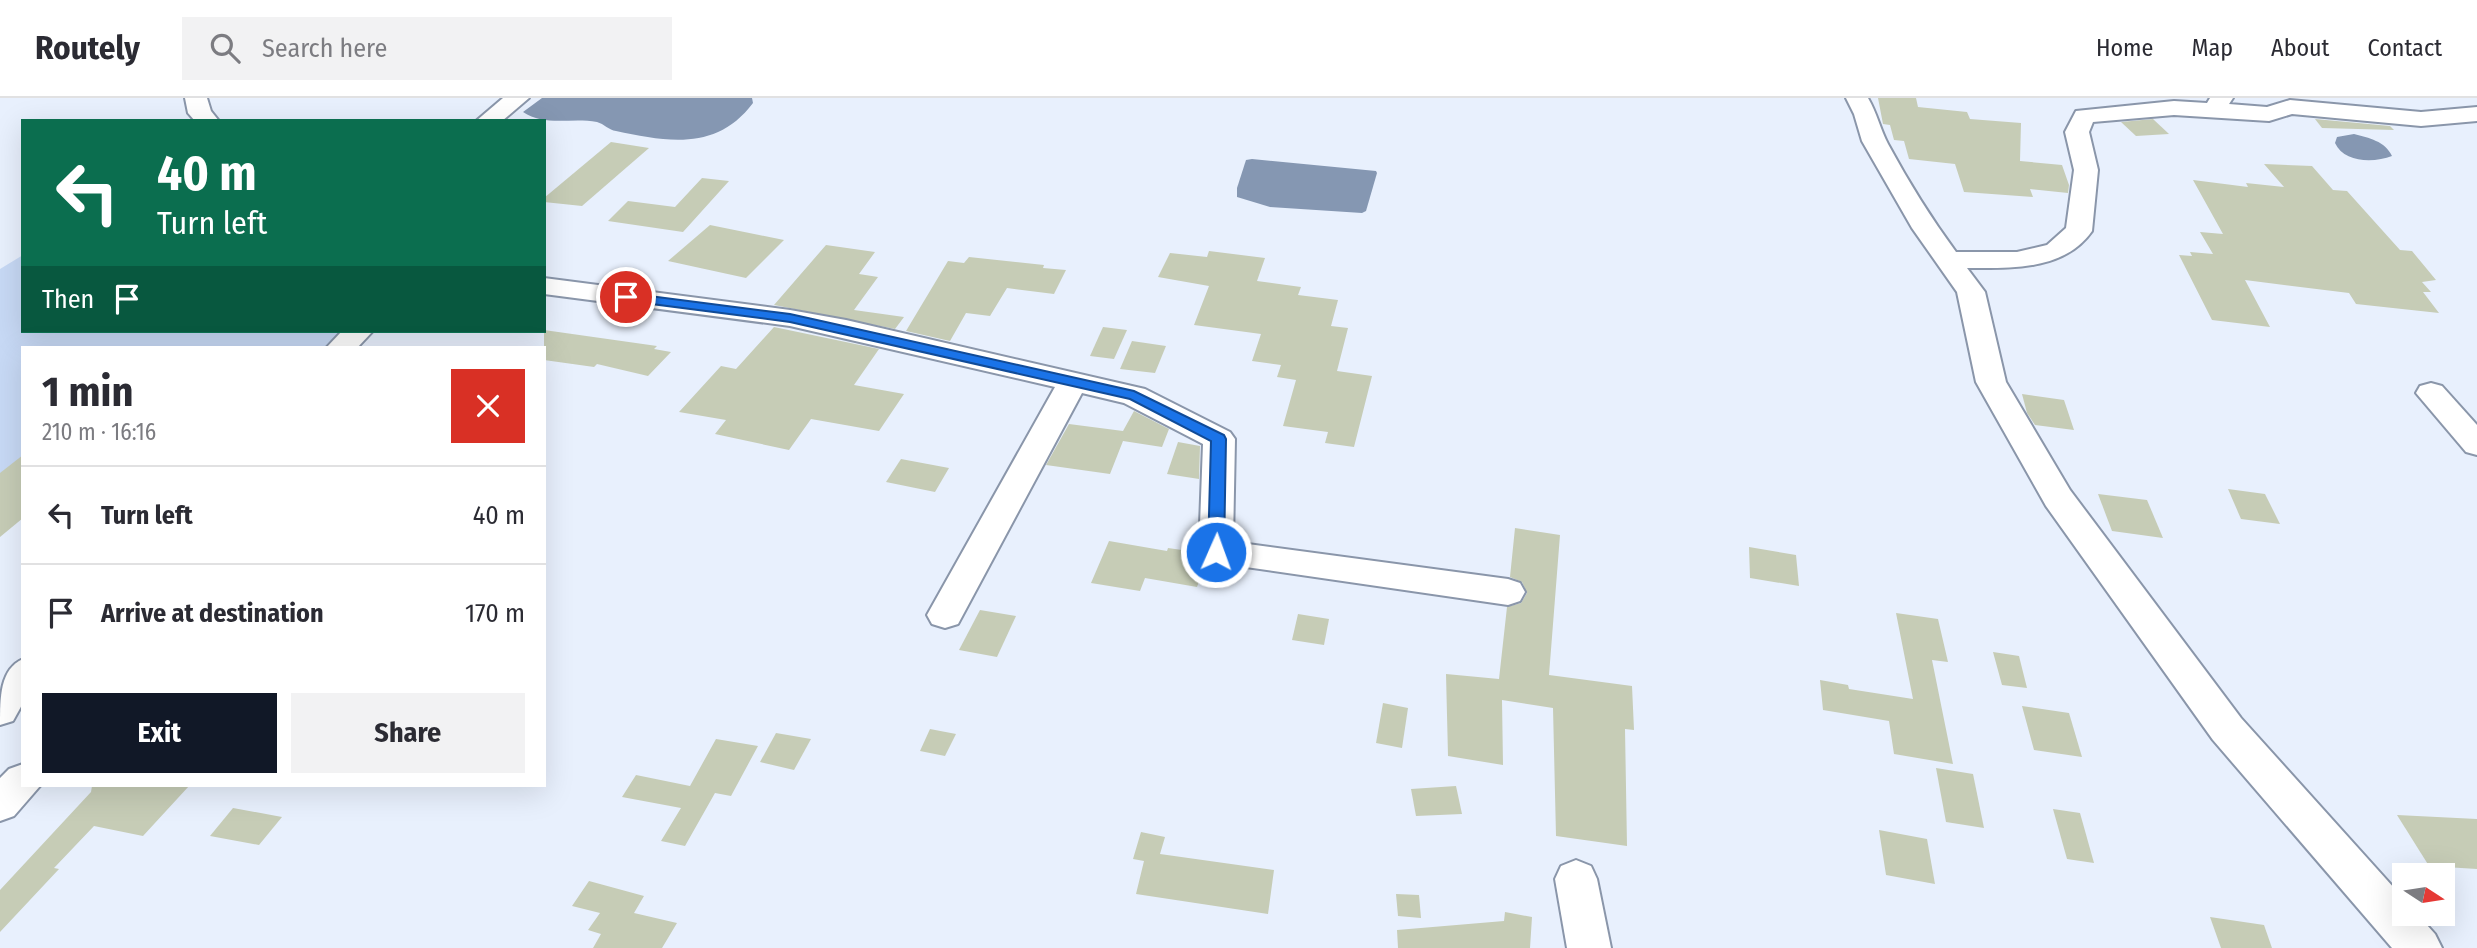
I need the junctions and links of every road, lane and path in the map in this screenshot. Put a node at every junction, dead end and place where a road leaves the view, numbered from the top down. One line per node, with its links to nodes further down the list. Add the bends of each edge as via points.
1 (197, 98): 6 (street)
2 (518, 98): 7 (street)
3 (1857, 98): 8 (street, via 1874,141)
4 (2218, 104): 5 (street, via 2269,114 2290,107 2421,118); 8 (street, via 2084,116 2077,132 2086,170 2079,231 2056,251 2017,260)
5 (2477, 114)
6 (206, 119)
7 (490, 119)
8 (1948, 260): 25 (street, via 1971,292 1991,382 2058,498 2227,729)
9 (546, 286): 12 (street, via 790,318)
10 (357, 333): 11 (street)
11 (342, 346)
12 (1073, 382): 15 (street, via 1134,396 1219,439 1216,552); 16 (street)
13 (2431, 393): 14 (street)
14 (2477, 445)
15 (1508, 592)
16 (945, 615)
17 (21, 675): 18 (street)
18 (0, 710)
19 (0, 721): 20 (street)
20 (21, 725)
21 (21, 783): 22 (street)
22 (0, 804)
23 (1576, 879): 24 (street)
24 (1589, 948)
25 (2420, 948)

